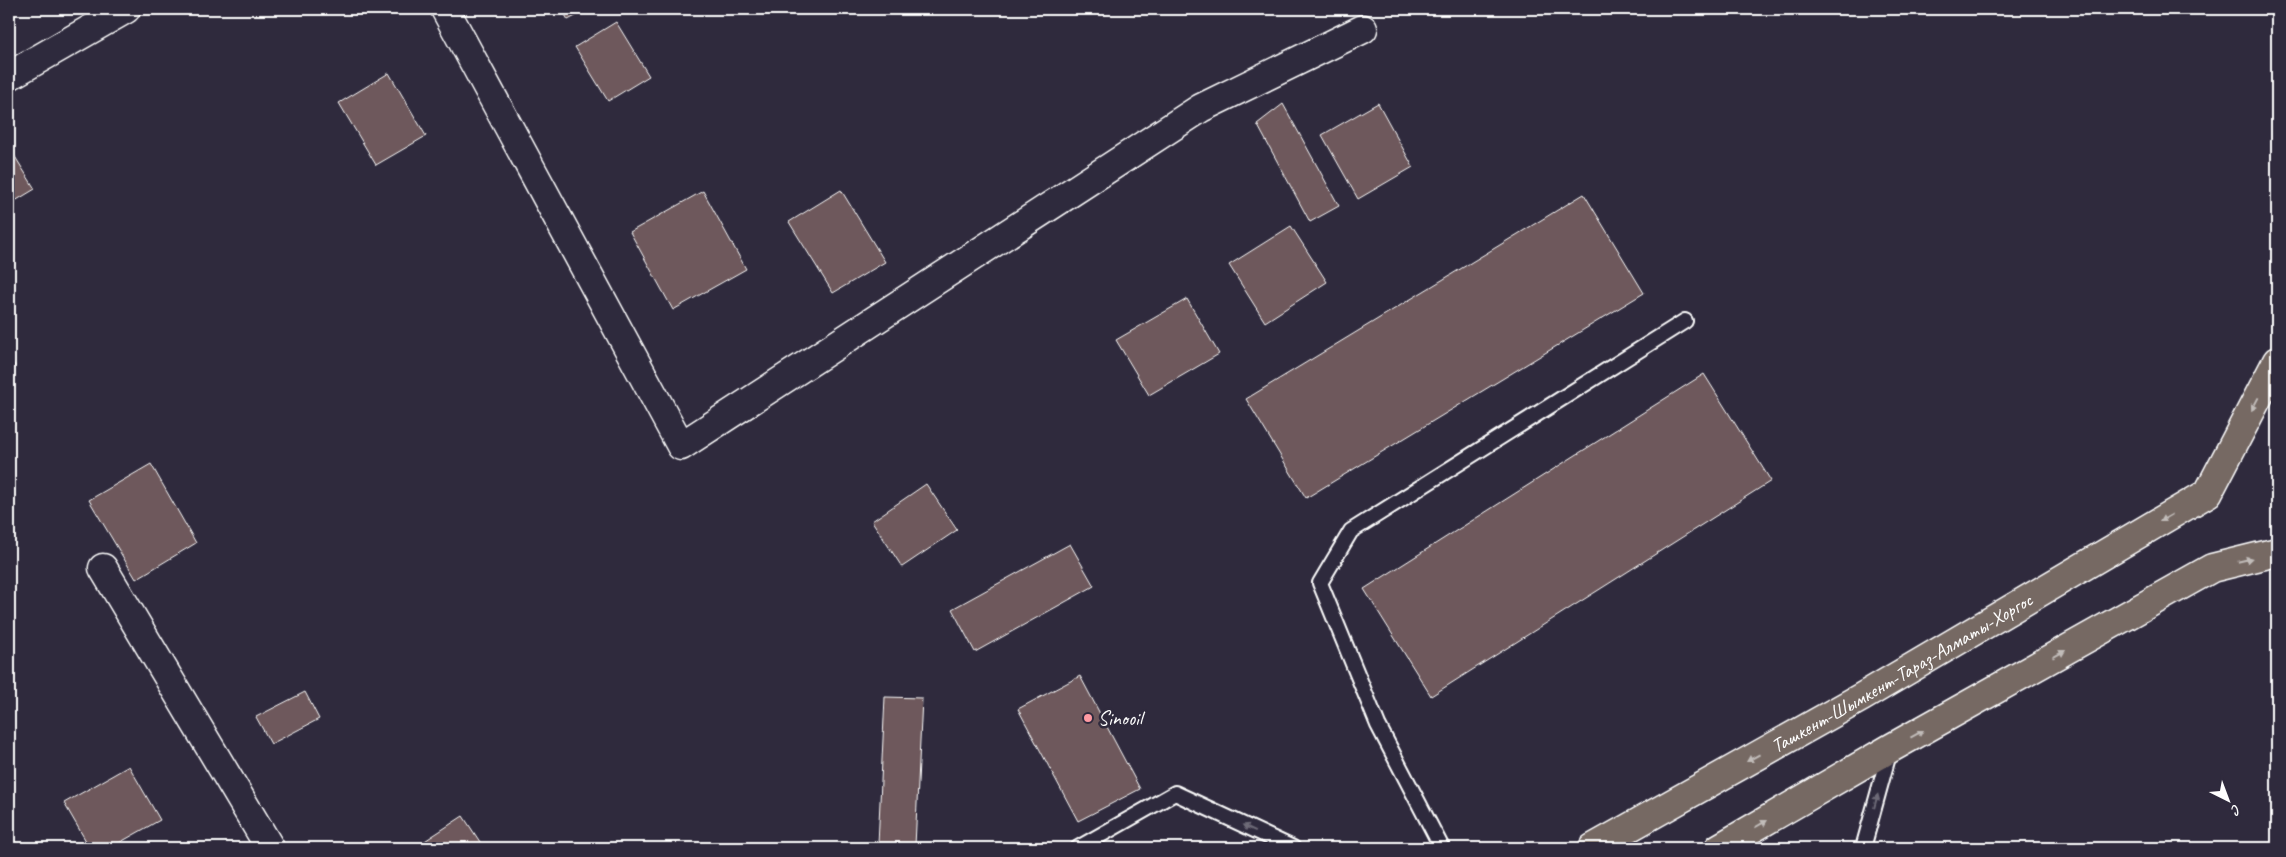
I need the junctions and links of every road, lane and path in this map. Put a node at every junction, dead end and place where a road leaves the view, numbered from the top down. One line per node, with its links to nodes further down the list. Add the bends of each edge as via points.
1 (126, 9): 4 (street)
2 (444, 9): 3 (street, via 681,446 1201,108)
3 (1364, 29)
4 (9, 76)
5 (1685, 321): 13 (lane, via 1351,532 1320,583 1378,724)
6 (2277, 361): 14 (highway, Ташкент-Шымкент-Тараз-Алматы-Хоргос, one-way to 14, via 2208,493 1862,696)
7 (2277, 552): 9 (highway, one-way to 7, via 2212,568)
8 (103, 568): 10 (street)
9 (1891, 748): 15 (highway, one-way to 9); 16 (lane, one-way to 9)
10 (270, 848)
11 (1078, 848): 12 (lane, one-way to 11, via 1175,793)
12 (1293, 848)
13 (1442, 848)
14 (1593, 848)
15 (1719, 848)
16 (1863, 848)

